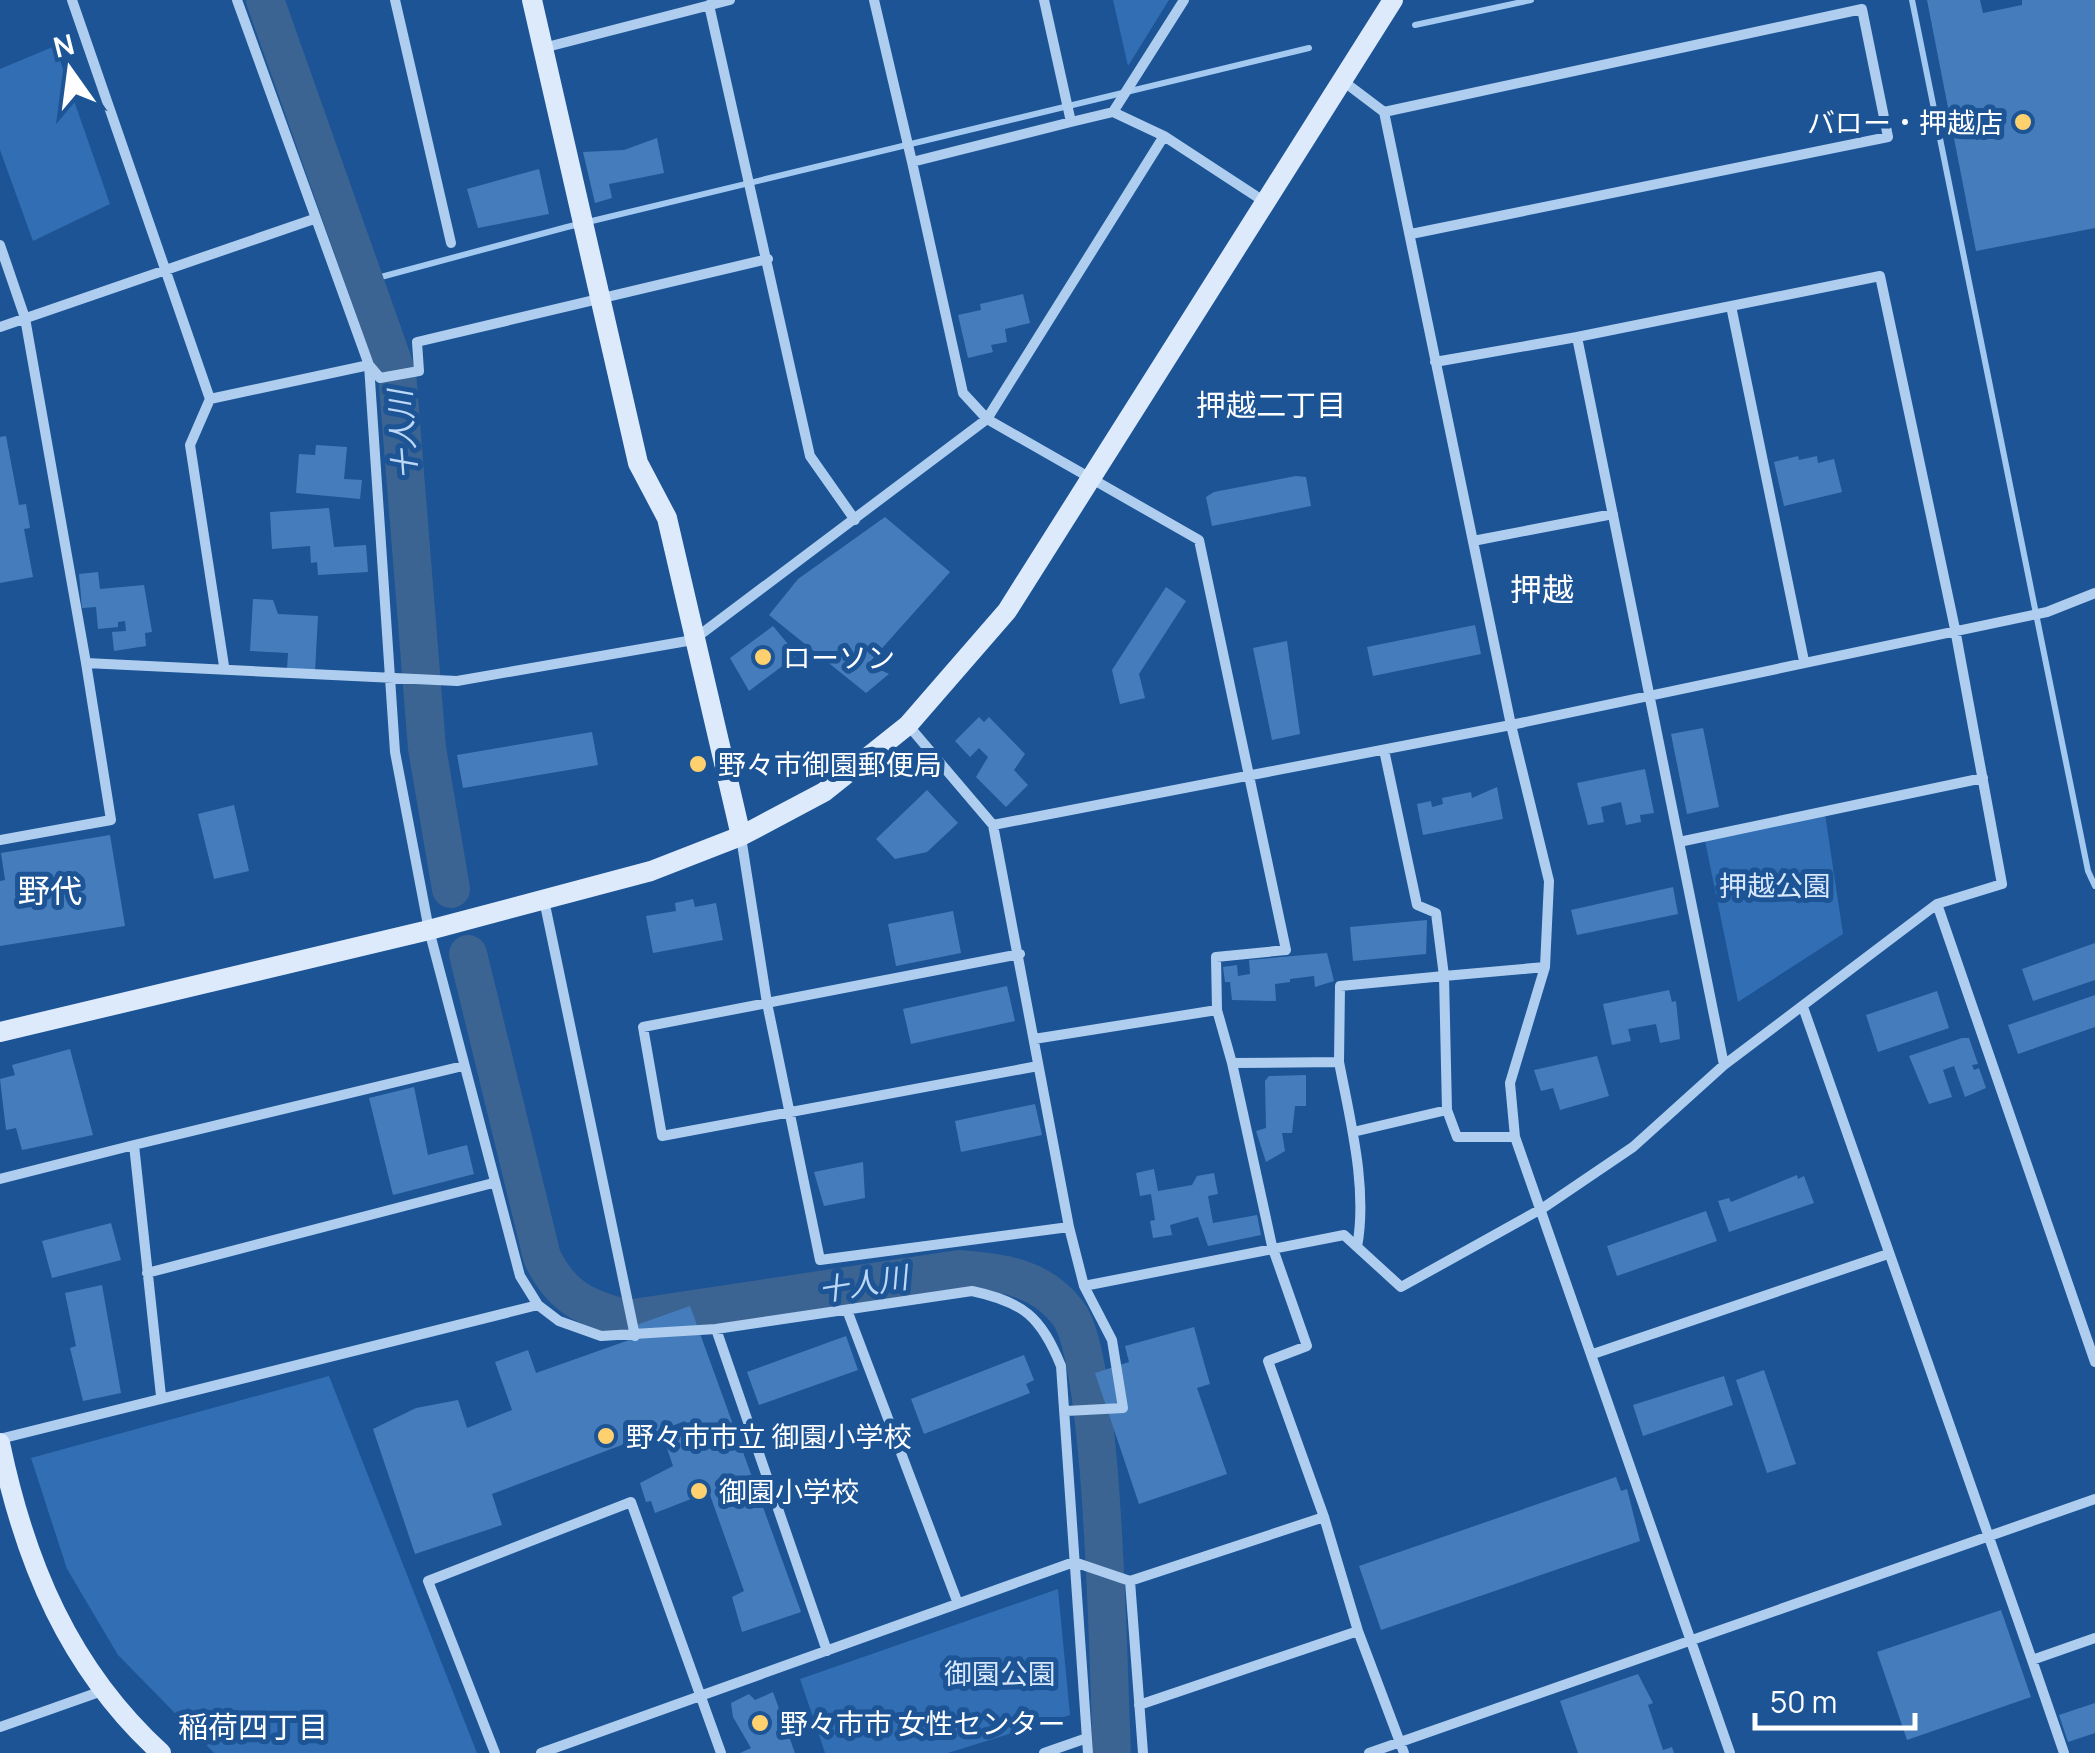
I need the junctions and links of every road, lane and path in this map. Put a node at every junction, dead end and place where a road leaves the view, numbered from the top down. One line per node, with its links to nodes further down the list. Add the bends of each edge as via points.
1 (72, 0): 24 (street)
2 (238, 0): 19 (street)
3 (395, 0): 21 (street)
4 (532, 0): 11 (street)
5 (730, 0): 10 (street)
6 (874, 0): 17 (street)
7 (1044, 0): 15 (street)
8 (1184, 0): 13 (street)
9 (1392, 0): 12 (street)
10 (709, 5): 11 (street); 23 (street)
11 (543, 48): 25 (street)
12 (1342, 80): 14 (street); 18 (street)
13 (1116, 107): 15 (street); 16 (street)
14 (1384, 112): 20 (street); 20 (street, via 1862,9 1888,137)
15 (1070, 117): 17 (street)
16 (1164, 136): 18 (street); 33 (street)
17 (912, 162): 33 (street, via 963,394)
18 (1265, 202): 34 (street)
19 (314, 219): 24 (street); 31 (street)
20 (1411, 234): 30 (street)
21 (451, 243)
22 (0, 246): 27 (street)
23 (768, 259): 25 (street); 36 (street, via 810,456)
24 (167, 269): 27 (street); 32 (street)
25 (599, 301): 31 (street, via 417,342 419,370 380,378); 40 (street, via 638,463 667,518)
26 (1731, 306): 29 (street); 39 (street, via 1880,276); 41 (street)
27 (25, 318): 28 (street); 42 (street)
28 (0, 326)
29 (1577, 337): 30 (street); 35 (street)
30 (1436, 362): 37 (street)
31 (369, 365): 32 (street); 44 (street)
32 (210, 399): 43 (street, via 190,446)
33 (987, 419): 34 (street); 36 (street)
34 (1090, 476): 46 (street, via 1007,610); 49 (street, via 1199,540)
35 (1613, 514): 37 (street); 45 (street)
36 (855, 520): 40 (street)
37 (1473, 541): 47 (street)
38 (2095, 593): 39 (street, via 2046,612)
39 (1955, 629): 41 (street); 50 (street)
40 (693, 640): 44 (street, via 458,681); 52 (street)
41 (1804, 660): 45 (street)
42 (86, 663): 43 (street); 53 (street, via 112,820)
43 (224, 666): 44 (street)
44 (395, 679): 57 (street, via 395,752)
45 (1650, 696): 47 (street); 54 (street)
46 (908, 724): 51 (street); 52 (street, via 824,792)
47 (1511, 725): 48 (street); 59 (street, via 1549,881)
48 (1384, 750): 49 (street); 60 (street, via 1417,905 1436,913)
49 (1247, 773): 51 (street); 63 (street, via 1286,950 1216,958)
50 (1982, 778): 54 (street); 56 (street, via 2002,884)
51 (994, 824): 58 (street)
52 (741, 836): 55 (street, via 651,871); 61 (street)
53 (0, 840)
54 (1679, 842): 68 (street)
55 (544, 900): 57 (street); 88 (street)
56 (1937, 904): 62 (street); 90 (street)
57 (430, 930): 64 (street); 69 (street)
58 (1020, 954): 61 (street); 65 (street)
59 (1545, 967): 60 (street); 74 (street, via 1510,1084)
60 (1444, 976): 66 (street, via 1340,986); 71 (street)
61 (767, 1003): 72 (street); 72 (street, via 643,1027 662,1136)
62 (1803, 1007): 68 (street); 82 (street)
63 (1217, 1010): 65 (street); 67 (street)
64 (0, 1032)
65 (1034, 1039): 70 (street)
66 (1339, 1062): 67 (street); 73 (street)
67 (1232, 1063): 80 (street)
68 (1724, 1065): 78 (street, via 1633,1147)
69 (463, 1066): 75 (street); 77 (street)
70 (1038, 1066): 72 (street); 79 (street)
71 (1447, 1110): 73 (street); 74 (street, via 1457,1137)
72 (790, 1113): 79 (street, via 820,1260)
73 (1352, 1132): 81 (street)
74 (1515, 1136): 78 (street)
75 (134, 1145): 76 (street); 83 (street)
76 (0, 1179)
77 (493, 1184): 83 (street); 85 (street, via 509,1248)
78 (1543, 1208): 81 (street, via 1400,1287); 89 (street)
79 (1069, 1226): 84 (street)
80 (1272, 1246): 81 (street, via 1344,1234); 84 (street); 95 (street, via 1307,1346 1268,1360)
81 (1358, 1247)
82 (1888, 1254): 89 (street); 96 (street)
83 (148, 1273): 91 (street)
84 (1084, 1286): 92 (street, via 1112,1340 1123,1408)
85 (538, 1305): 88 (street, via 559,1321 601,1336); 91 (street)
86 (847, 1310): 87 (street); 92 (street, via 972,1290 1010,1299 1046,1329); 99 (street)
87 (716, 1329): 88 (street); 103 (street)
88 (633, 1330)
89 (1593, 1354): 102 (street)
90 (2095, 1362)
91 (160, 1396): 93 (street)
92 (1071, 1410): 97 (street)
93 (0, 1441): 105 (street, via 14,1512 42,1590)
94 (2095, 1499): 96 (street)
95 (1324, 1517): 98 (street); 100 (street)
96 (1988, 1538): 102 (street); 104 (street)
97 (1080, 1564): 98 (street); 99 (street); 109 (street)
98 (1125, 1579): 107 (street)
99 (958, 1601): 103 (street)
100 (1358, 1631): 107 (street); 110 (street)
101 (2095, 1638): 104 (street)
102 (1692, 1640): 110 (street); 119 (street)
103 (827, 1651): 106 (street)
104 (2032, 1660): 120 (street)
105 (102, 1691): 108 (street); 111 (street)
106 (703, 1694): 112 (street, via 631,1502 428,1581); 113 (street); 114 (street)
107 (1139, 1705): 117 (street)
108 (0, 1727)
109 (1087, 1738): 115 (street); 116 (street)
110 (1402, 1747): 118 (street)
111 (160, 1753)
112 (495, 1753)
113 (541, 1753)
114 (721, 1753)
115 (1044, 1753)
116 (1088, 1753)
117 (1142, 1753)
118 (1370, 1753)
119 (1730, 1753)
120 (2064, 1753)

